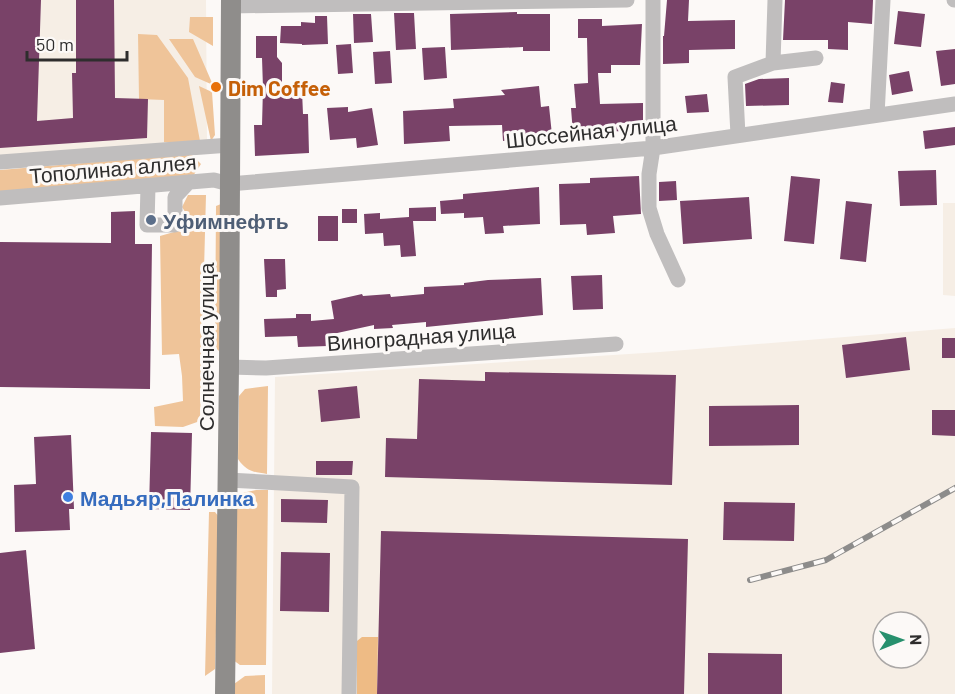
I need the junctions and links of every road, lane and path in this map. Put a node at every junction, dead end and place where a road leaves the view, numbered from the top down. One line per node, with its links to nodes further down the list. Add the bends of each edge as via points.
1 (627, 0): 5 (street)
2 (653, 0): 12 (street)
3 (775, 0): 7 (street)
4 (883, 0): 9 (street)
5 (231, 3): 11 (main road, Солнечная улица)
6 (816, 58): 7 (street)
7 (773, 63): 10 (street, via 735,77)
8 (955, 104): 9 (street, Шоссейная улица)
9 (877, 115): 10 (street, Шоссейная улица)
10 (738, 135): 12 (street, Шоссейная улица)
11 (230, 145): 13 (street, Тополиная аллея); 15 (main road, Солнечная улица)
12 (653, 148): 15 (street, Шоссейная улица); 18 (street, via 649,208)
13 (0, 162)
14 (189, 182): 15 (street, Тополиная аллея, via 214,180); 16 (street, Тополиная аллея); 16 (street, via 175,197 175,225 147,225)
15 (229, 184): 20 (main road, Солнечная улица)
16 (148, 186): 17 (street, Тополиная аллея)
17 (0, 198)
18 (678, 280)
19 (616, 344): 20 (street, Виноградная улица, via 266,368)
20 (230, 367): 21 (main road, Солнечная улица)
21 (228, 480): 22 (main road, Солнечная улица); 23 (street, via 352,487)
22 (225, 694)
23 (349, 694)

